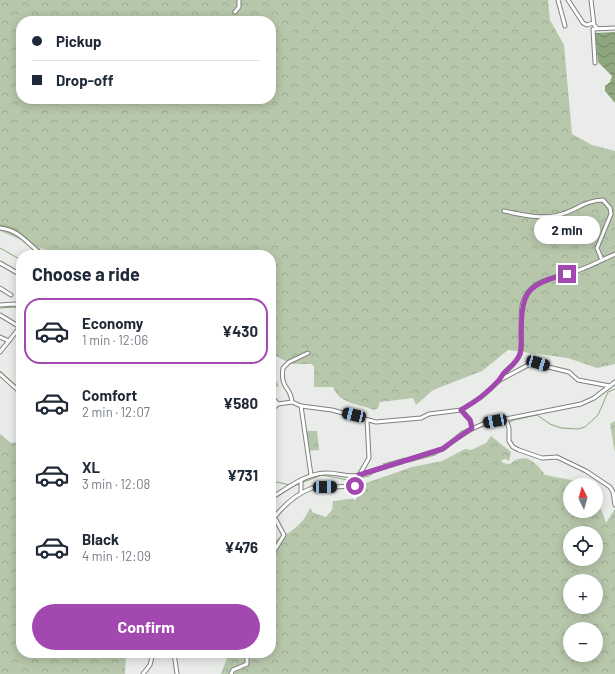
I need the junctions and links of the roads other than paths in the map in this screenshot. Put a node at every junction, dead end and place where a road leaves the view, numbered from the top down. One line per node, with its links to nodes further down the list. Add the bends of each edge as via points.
1 (239, 0): 5 (street, via 239,7)
2 (558, 0): 7 (street)
3 (568, 0): 6 (street, via 583,23)
4 (591, 0): 6 (street)
5 (235, 12)
6 (593, 23): 8 (street)
7 (565, 26)
8 (597, 28): 9 (street); 10 (street, via 593,29)
9 (615, 28)
10 (595, 63)
11 (504, 211): 15 (street, via 541,217 554,216 583,204 603,200 610,208 610,214 597,248)
12 (0, 228): 13 (street, via 21,235)
13 (38, 250)
14 (615, 254): 15 (street)
15 (602, 260): 30 (street, via 538,283 524,297 522,347 514,366 504,372)
16 (0, 263): 17 (street)
17 (16, 272)
18 (0, 288): 19 (street)
19 (11, 295)
20 (0, 305): 21 (street)
21 (16, 305)
22 (0, 315): 23 (street)
23 (16, 325)
24 (16, 332): 26 (street)
25 (0, 336): 26 (street)
26 (8, 341): 27 (street)
27 (0, 352)
28 (308, 353): 35 (street, via 289,362 283,368 283,385 290,392)
29 (0, 374): 33 (street)
30 (500, 380): 32 (street, via 529,363 538,363 569,372 578,380); 38 (street, via 480,398)
31 (615, 382): 32 (street)
32 (610, 386): 40 (street, via 594,398 580,404)
33 (16, 388)
34 (276, 402): 36 (street)
35 (292, 402): 36 (street); 37 (street)
36 (278, 404)
37 (301, 406): 39 (street, via 332,410); 42 (street)
38 (461, 410): 39 (street, via 429,414 421,418 376,422); 41 (street, via 470,420)
39 (367, 420): 43 (street, via 369,458)
40 (507, 422): 41 (street, via 484,423); 47 (street, via 509,441 513,447 542,458 557,457 586,471 610,487)
41 (472, 428): 43 (street, via 442,449)
42 (311, 475): 43 (street, via 324,473); 44 (street)
43 (358, 477): 45 (street, via 353,486 312,488)
44 (301, 482): 45 (street); 46 (street)
45 (301, 492): 48 (street)
46 (276, 495)
47 (615, 505)
48 (276, 514)
49 (276, 520): 50 (street, via 284,535)
50 (276, 548)
51 (152, 658): 54 (street, via 150,665)
52 (175, 658): 55 (street)
53 (246, 658): 56 (street, via 247,664 233,670)
54 (142, 674)
55 (177, 674)
56 (231, 674)

